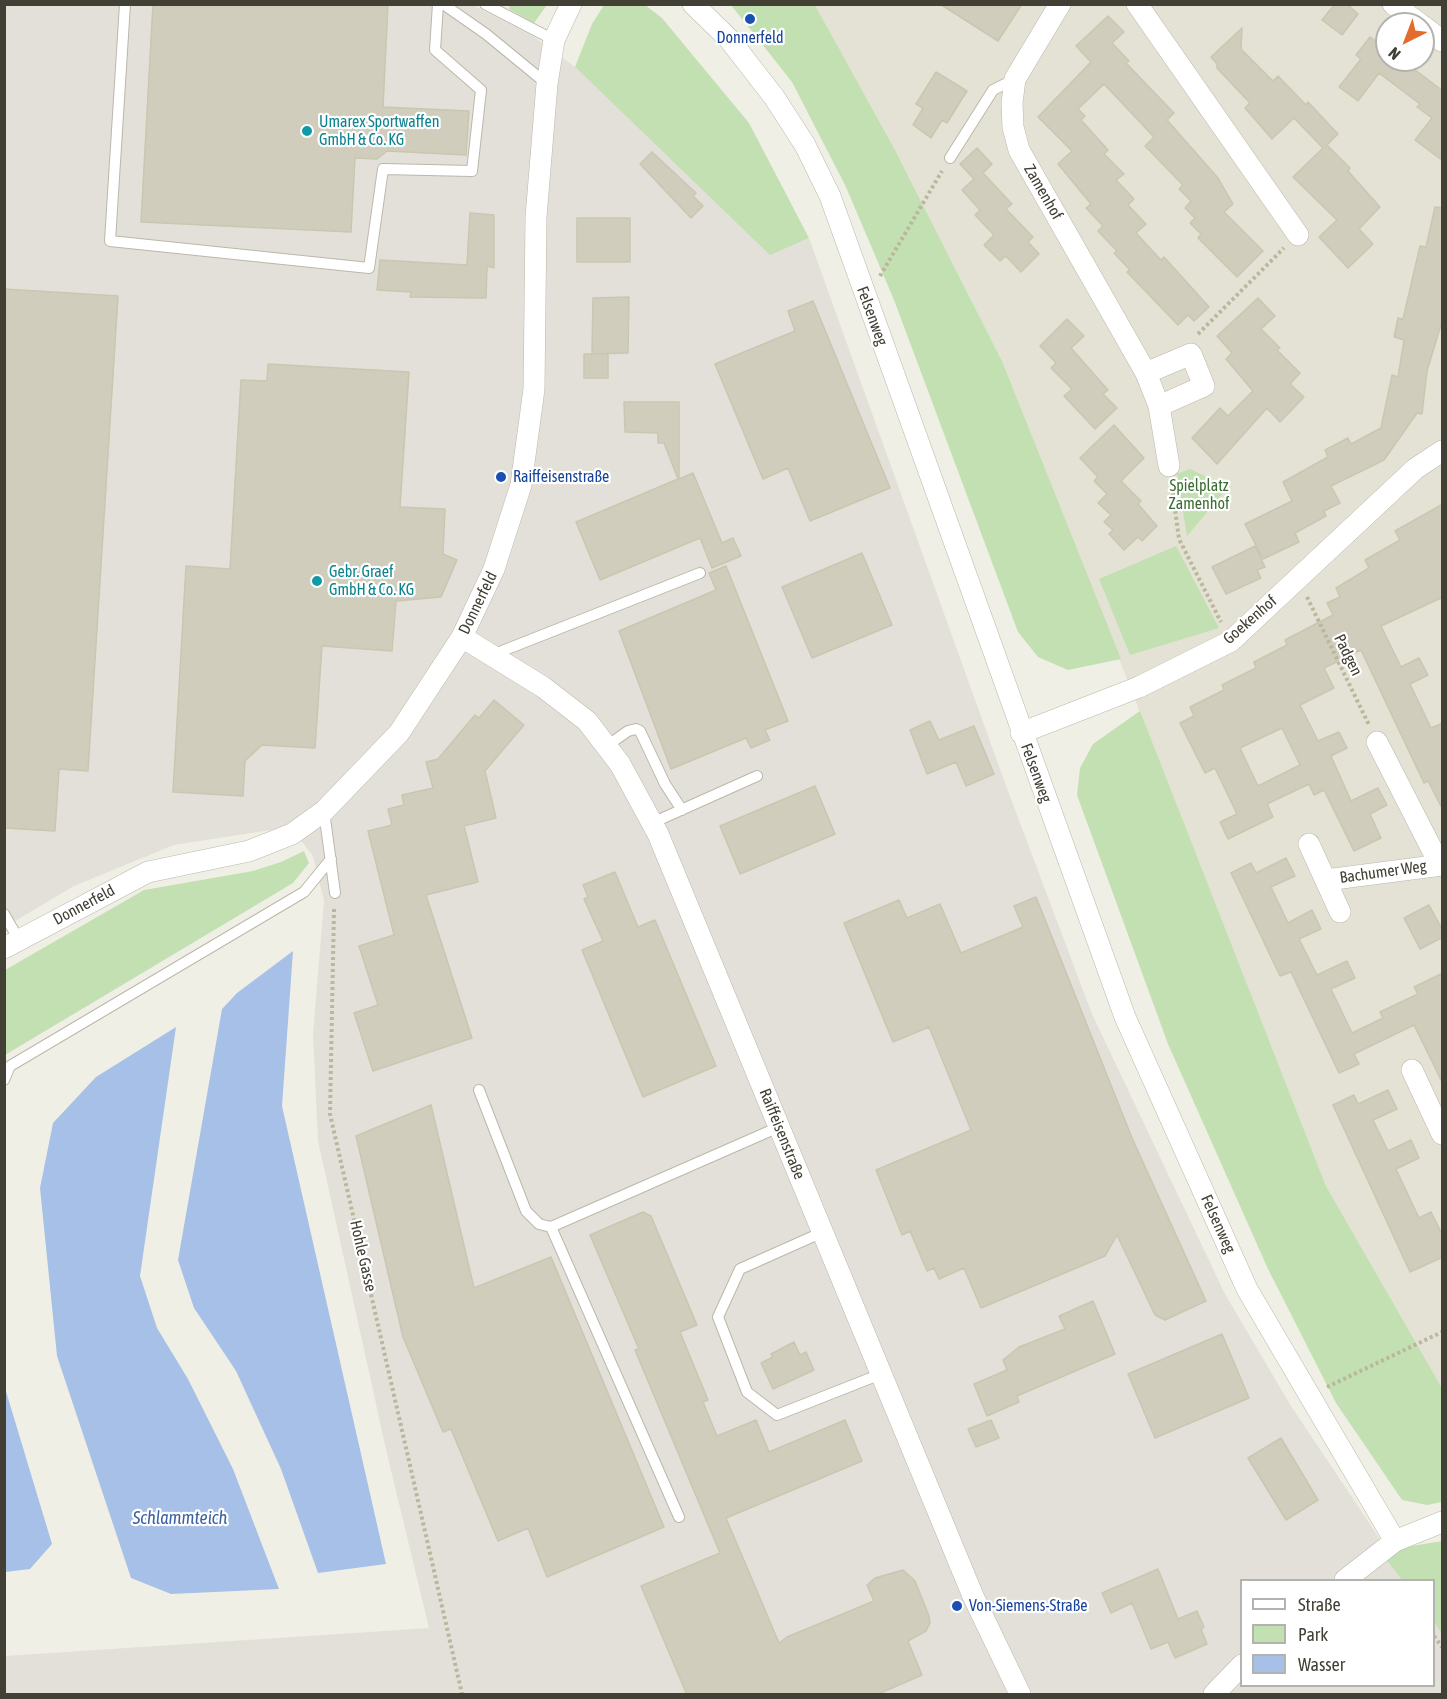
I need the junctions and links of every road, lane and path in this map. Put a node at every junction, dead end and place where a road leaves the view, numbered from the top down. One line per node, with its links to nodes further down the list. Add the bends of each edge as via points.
1 (125, 4): 2 (lane, via 110,241 369,268 382,169 472,171 481,90 435,50)
2 (440, 4): 10 (lane, via 486,34)
3 (485, 4): 8 (lane)
4 (571, 4): 8 (street, Donnerfeld)
5 (693, 4): 13 (street, Felsenweg, via 729,39 805,145 830,196)
6 (1060, 4): 9 (street, Zamenhof)
7 (1137, 4): 12 (street)
8 (554, 40): 10 (street, Donnerfeld)
9 (1015, 79): 11 (lane, via 993,90); 15 (street, Zamenhof, via 1013,127 1019,150)
10 (547, 84): 21 (street, Donnerfeld, via 536,217 534,390 521,485 495,569)
11 (950, 158): 13 (path)
12 (1298, 236): 14 (path, via 1194,337)
13 (866, 300): 24 (street, Felsenweg)
14 (1191, 354): 15 (street); 16 (street, via 1204,386)
15 (1146, 373): 16 (street, Zamenhof)
16 (1159, 406): 18 (street, Zamenhof)
17 (1443, 451): 20 (street, Goekenhof, via 1415,469)
18 (1169, 466): 22 (path, via 1179,539)
19 (700, 573): 23 (lane)
20 (1297, 578): 22 (street, Goekenhof); 25 (path, Padgen)
21 (462, 637): 23 (street, Raiffeisenstraße); 29 (street, Donnerfeld, via 399,733)
22 (1231, 641): 24 (street, Goekenhof, via 1138,687)
23 (492, 655): 26 (street, Raiffeisenstraße, via 587,721)
24 (1021, 733): 49 (street, Felsenweg, via 1125,1017 1247,1289)
25 (1377, 742): 33 (street, Bachumer Weg)
26 (608, 745): 28 (lane, via 628,731 640,731 664,784); 30 (street, Raiffeisenstraße)
27 (757, 776): 28 (lane)
28 (682, 810): 30 (lane)
29 (324, 811): 32 (lane); 38 (street, Donnerfeld, via 292,834 249,851 148,872)
30 (652, 823): 43 (street, Raiffeisenstraße)
31 (1309, 844): 34 (street, Bachumer Weg)
32 (331, 859): 35 (lane); 40 (lane, via 304,892 10,1066)
33 (1442, 865): 34 (street, Bachumer Weg)
34 (1326, 880): 36 (street, Bachumer Weg)
35 (335, 893): 55 (path, Hohle Gasse, via 330,1114)
36 (1340, 912)
37 (4, 914): 38 (lane)
38 (12, 944)
39 (1412, 1070): 42 (street)
40 (4, 1080)
41 (479, 1090): 45 (lane, via 526,1211 539,1224)
42 (1437, 1107): 44 (street)
43 (779, 1127): 45 (lane); 46 (street, Raiffeisenstraße)
44 (1443, 1134)
45 (550, 1227): 50 (lane)
46 (823, 1232): 48 (street, Raiffeisenstraße); 48 (lane, via 740,1269 718,1317 747,1392 777,1415)
47 (1443, 1332): 49 (path)
48 (881, 1374): 56 (street, Raiffeisenstraße, via 973,1596)
49 (1309, 1396): 52 (street, Felsenweg)
50 (679, 1517)
51 (1443, 1522): 52 (street)
52 (1395, 1541): 53 (street)
53 (1348, 1579)
54 (1240, 1667): 57 (street)
55 (462, 1695)
56 (1020, 1695)
57 (1214, 1695)

